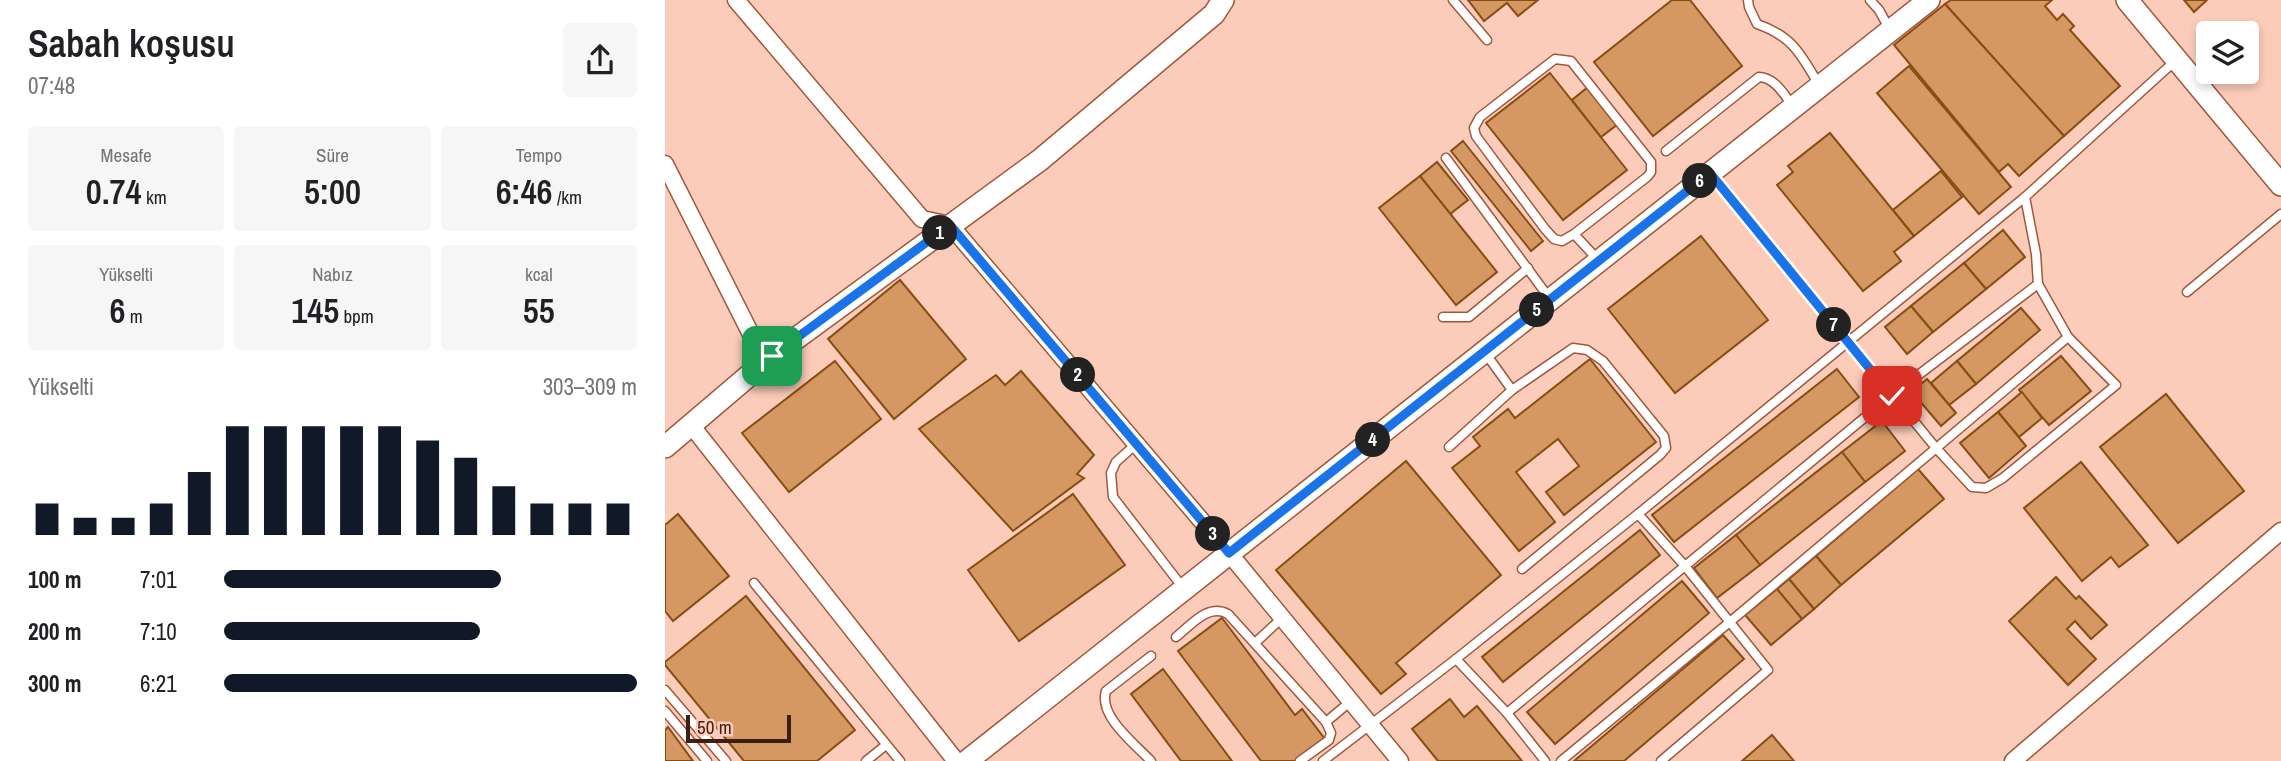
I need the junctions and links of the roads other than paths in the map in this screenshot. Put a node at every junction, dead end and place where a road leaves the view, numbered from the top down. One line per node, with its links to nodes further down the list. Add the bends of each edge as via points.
1 (736, 0): 20 (street, via 922,219)
2 (1223, 0): 20 (street, via 1214,14 1040,160)
3 (1453, 0): 9 (lane)
4 (1748, 0): 11 (lane, via 1757,24 1777,31 1792,44)
5 (1870, 0): 8 (lane)
6 (1929, 0): 8 (street)
7 (2127, 0): 10 (street)
8 (1890, 30): 11 (street)
9 (1487, 40)
10 (2176, 59): 17 (street); 18 (lane)
11 (1819, 86): 12 (street)
12 (1793, 107): 13 (lane, via 1777,85 1759,77); 16 (street)
13 (1666, 151)
14 (1446, 158): 23 (lane)
15 (665, 164): 31 (street)
16 (1710, 173): 22 (street); 29 (lane)
17 (2281, 185)
18 (2025, 197): 24 (lane); 29 (lane)
19 (2281, 214): 25 (lane)
20 (950, 225): 31 (street); 35 (street)
21 (1574, 234): 21 (lane, via 1562,241 1554,239 1474,128 1480,117 1555,59 1571,61 1651,162 1647,177); 22 (lane)
22 (1599, 261): 26 (street)
23 (1528, 268): 26 (lane); 27 (lane, via 1469,317)
24 (2038, 284): 28 (lane); 33 (lane)
25 (2187, 292)
26 (1550, 300): 30 (street)
27 (1443, 317)
28 (2068, 337): 38 (lane); 38 (lane, via 2116,385 1986,488 1972,487)
29 (1847, 342): 33 (lane); 39 (lane)
30 (1484, 352): 32 (lane); 41 (street)
31 (765, 362): 34 (street)
32 (1512, 390): 37 (lane); 43 (lane, via 1573,348 1587,350 1602,361 1664,436 1666,448)
33 (1892, 396): 38 (lane); 42 (lane)
34 (691, 425): 36 (street); 64 (street)
35 (1136, 444): 41 (street); 45 (lane, via 1111,473 1113,497)
36 (665, 447)
37 (1448, 447)
38 (1936, 448): 47 (lane)
39 (1638, 514): 42 (lane); 51 (lane)
40 (2281, 531): 72 (street)
41 (1229, 553): 45 (street); 46 (street)
42 (1685, 566): 47 (lane); 55 (lane)
43 (1522, 569)
44 (754, 583): 58 (lane)
45 (1185, 589): 65 (street)
46 (1282, 618): 49 (lane); 53 (street)
47 (1731, 621): 70 (lane); 71 (lane, via 1769,670)
48 (1176, 637): 49 (lane, via 1210,610 1219,609)
49 (1255, 643): 56 (lane)
50 (1151, 656): 66 (lane, via 1106,691 1103,700 1107,714)
51 (1456, 659): 55 (lane); 57 (lane)
52 (665, 690): 61 (lane)
53 (1351, 701): 56 (lane); 57 (street)
54 (665, 711): 60 (lane)
55 (1507, 713): 69 (lane)
56 (1326, 722): 67 (lane, via 1329,740)
57 (1369, 724): 59 (street); 68 (lane)
58 (886, 745): 62 (lane); 63 (lane)
59 (1396, 760)
60 (707, 761)
61 (726, 761)
62 (866, 761)
63 (900, 761)
64 (956, 761)
65 (967, 761)
66 (1151, 761)
67 (1300, 761)
68 (1323, 761)
69 (1545, 761)
70 (1561, 761)
71 (1661, 761)
72 (2013, 761)

